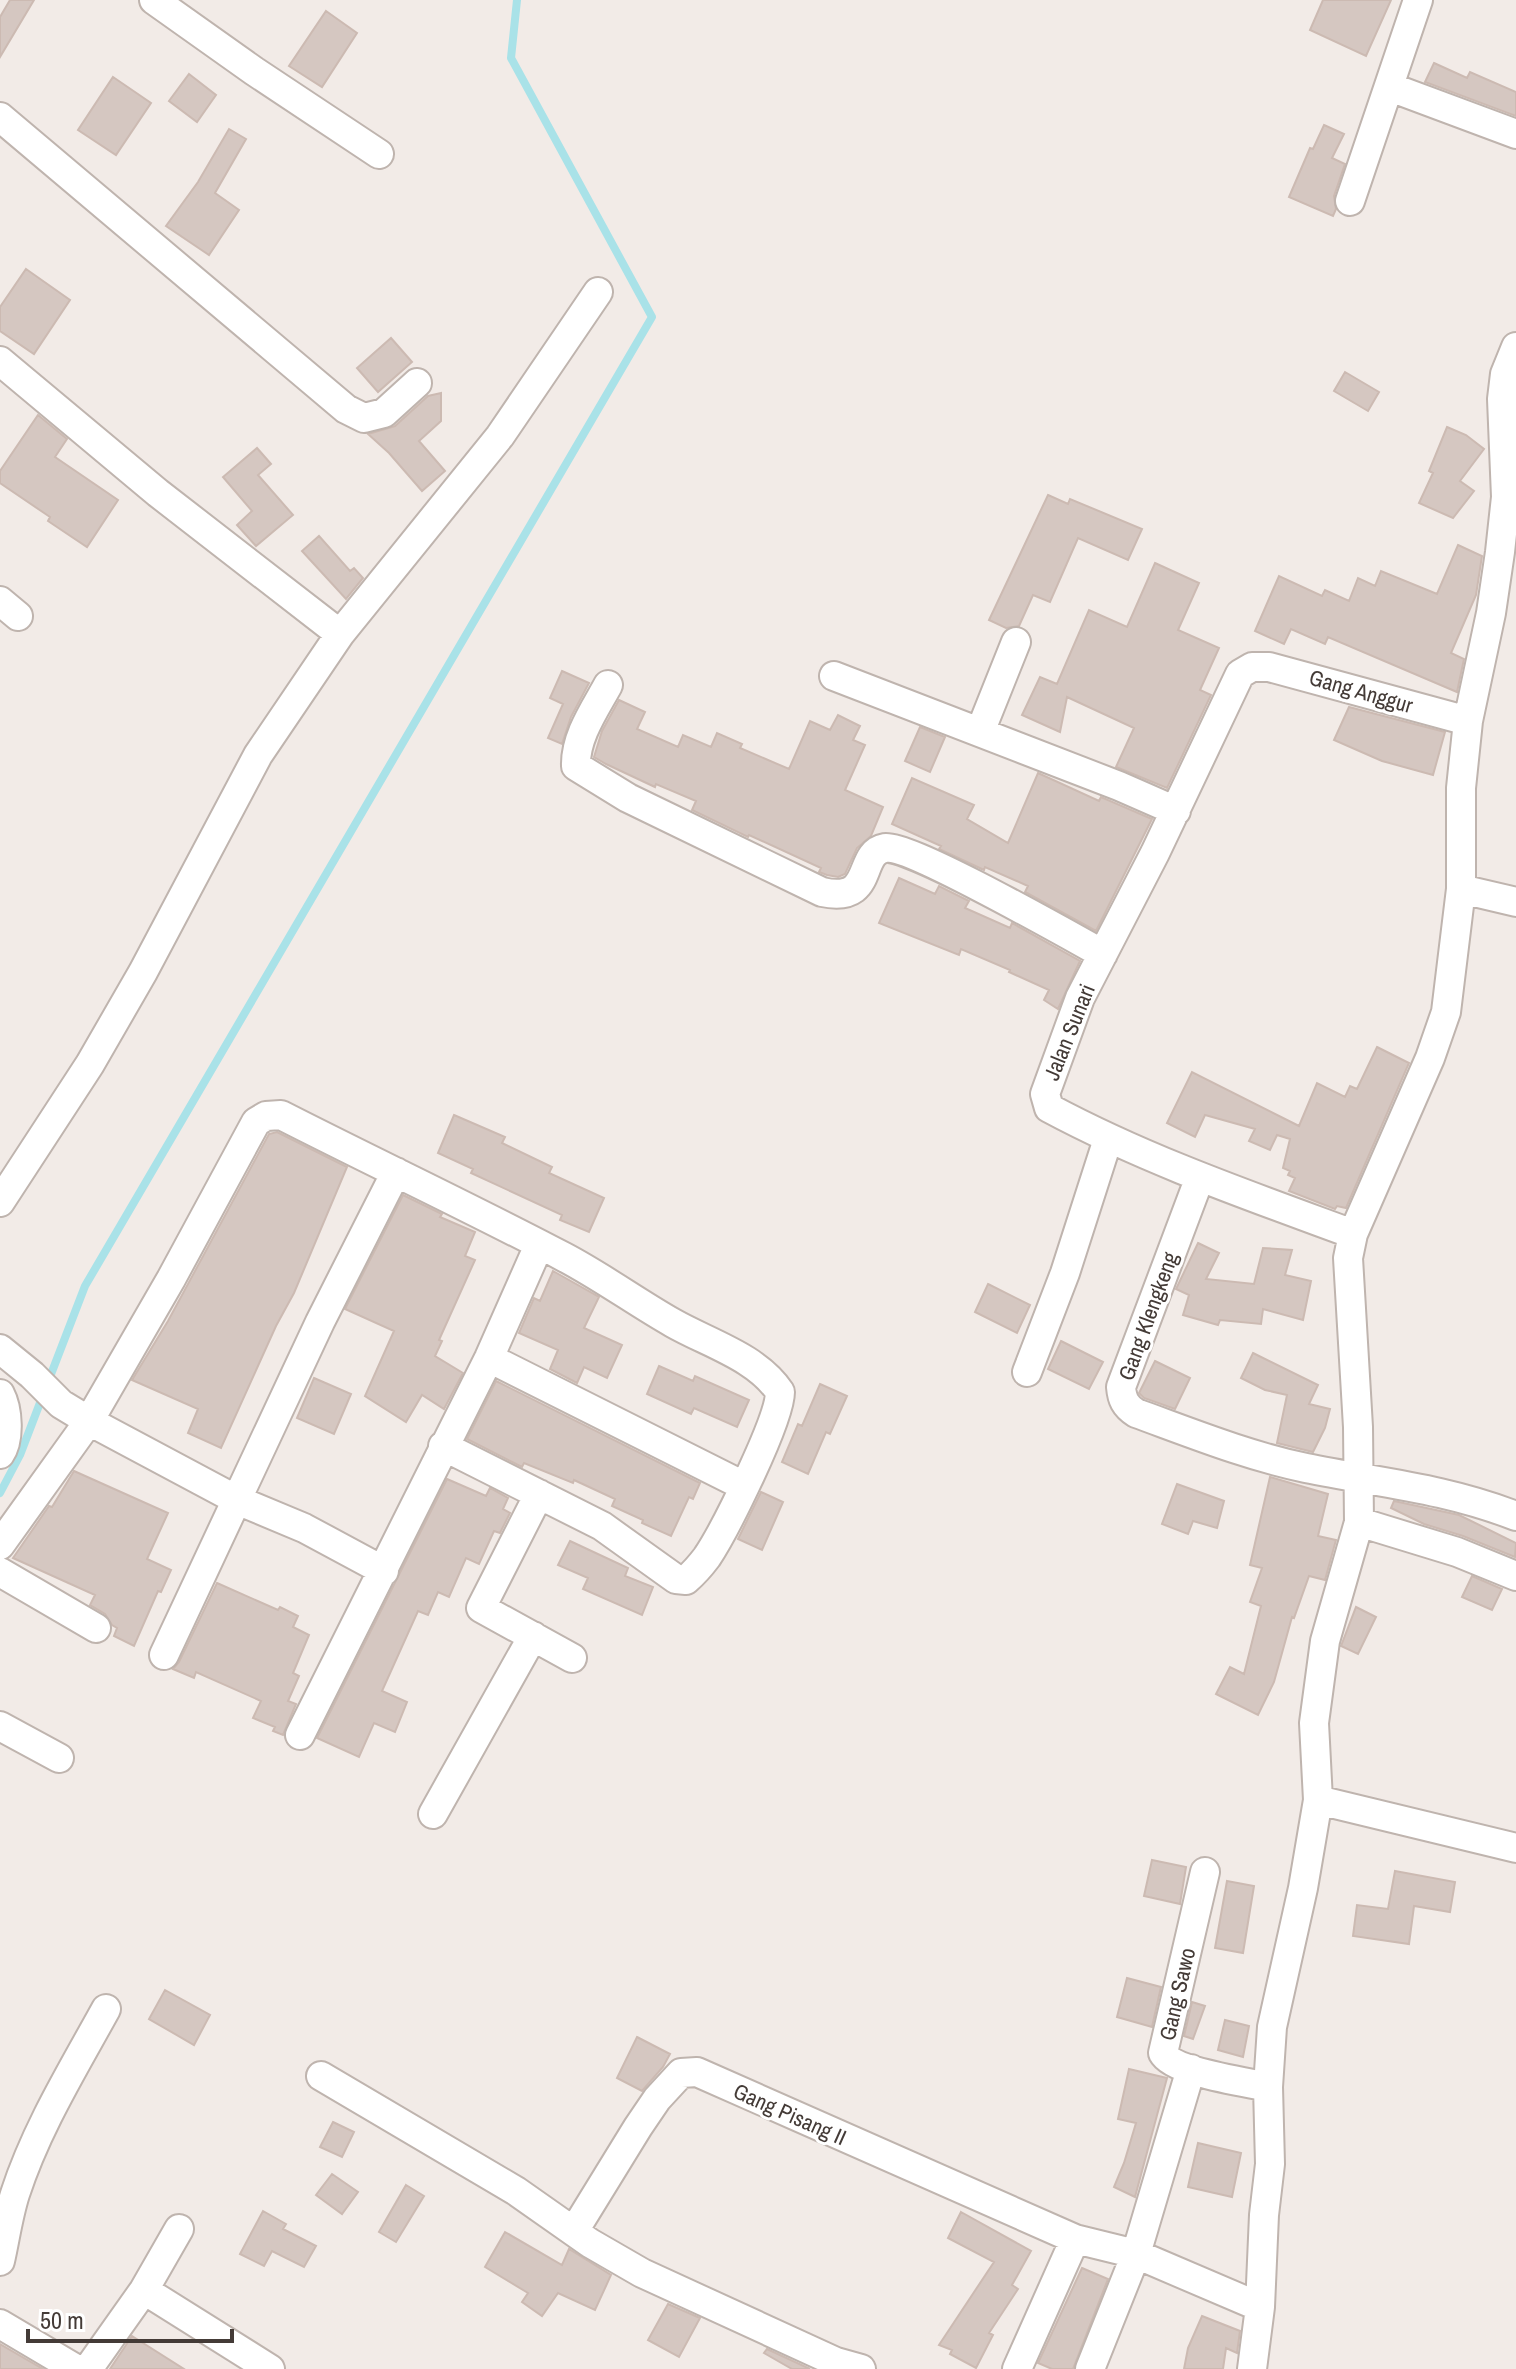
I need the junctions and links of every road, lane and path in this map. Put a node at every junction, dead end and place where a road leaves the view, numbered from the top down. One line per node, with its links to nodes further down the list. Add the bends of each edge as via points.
1 (154, 0): 6 (street)
2 (1418, 0): 3 (street)
3 (1390, 87): 5 (street); 7 (street)
4 (0, 117): 11 (street, via 346,409 364,418 384,413)
5 (1516, 134)
6 (379, 154)
7 (1350, 201)
8 (598, 292): 12 (street, via 500,436)
9 (1516, 347): 17 (street, via 1502,399 1506,497 1500,552)
10 (0, 361): 12 (street, via 158,493)
11 (417, 383)
12 (340, 634): 26 (street, via 258,755 90,1064)
13 (1016, 642): 18 (street)
14 (1252, 667): 17 (street, Gang Anggur, via 1291,672); 19 (street, Jalan Sunari, via 1236,679)
15 (834, 676): 18 (street)
16 (608, 685): 22 (street, via 586,725 576,766 628,798 838,895 856,887 876,853 896,849)
17 (1468, 721): 20 (street, via 1461,788)
18 (980, 732): 19 (street)
19 (1176, 811): 22 (street, Jalan Sunari)
20 (1461, 889): 21 (street); 27 (street, via 1446,1012)
21 (1516, 902)
22 (1103, 954): 23 (street, Jalan Sunari, via 1080,998 1045,1094 1049,1108)
23 (1108, 1139): 25 (street, Jalan Sunari); 31 (street)
24 (396, 1172): 28 (street); 33 (street, via 281,1115 256,1122); 39 (street)
25 (1200, 1177): 27 (street, Jalan Sunari); 36 (street, Gang Klengkeng, via 1121,1387 1126,1407 1251,1453)
26 (0, 1202)
27 (1353, 1234): 36 (street, via 1348,1285)
28 (539, 1245): 30 (street); 37 (street, via 740,1358 775,1384 780,1402)
29 (0, 1349): 33 (street, via 61,1404)
30 (489, 1358): 34 (street); 37 (street)
31 (1027, 1372)
32 (0, 1394): 35 (street, via 6,1405 5,1447)
33 (89, 1421): 39 (street); 42 (street)
34 (443, 1446): 38 (street); 43 (street)
35 (0, 1454)
36 (1358, 1477): 40 (street, via 1439,1491); 41 (street)
37 (744, 1486): 38 (street, via 707,1557 686,1580 676,1579 602,1526)
38 (539, 1494): 47 (street, via 481,1608)
39 (237, 1500): 43 (street); 48 (street)
40 (1516, 1516)
41 (1359, 1522): 45 (street); 53 (street, via 1323,1655 1314,1723)
42 (0, 1545)
43 (384, 1571): 51 (street)
44 (0, 1572): 46 (street)
45 (1516, 1576)
46 (96, 1628)
47 (533, 1636): 49 (street); 54 (street)
48 (164, 1655)
49 (572, 1658)
50 (0, 1726): 52 (street)
51 (300, 1735)
52 (59, 1758)
53 (1318, 1800): 55 (street); 60 (street, via 1272,2027)
54 (433, 1814)
55 (1516, 1848)
56 (1205, 1872): 58 (street, Gang Sawo, via 1163,2053)
57 (106, 2009): 65 (street, via 27,2163)
58 (1191, 2069): 60 (street, Gang Sawo); 64 (street)
59 (321, 2076): 62 (street)
60 (1268, 2087): 67 (street, via 1270,2164)
61 (179, 2229): 66 (street)
62 (574, 2231): 63 (street, Gang Pisang II, via 650,2109 674,2077 687,2071); 69 (street, via 642,2273)
63 (1075, 2239): 64 (street); 73 (street)
64 (1136, 2254): 67 (street); 74 (street)
65 (0, 2261)
66 (144, 2290): 71 (street); 72 (street)
67 (1260, 2307): 75 (street)
68 (0, 2324): 70 (street)
69 (843, 2367)
70 (76, 2369)
71 (88, 2369)
72 (270, 2369)
73 (1017, 2369)
74 (1090, 2369)
75 (1252, 2369)

